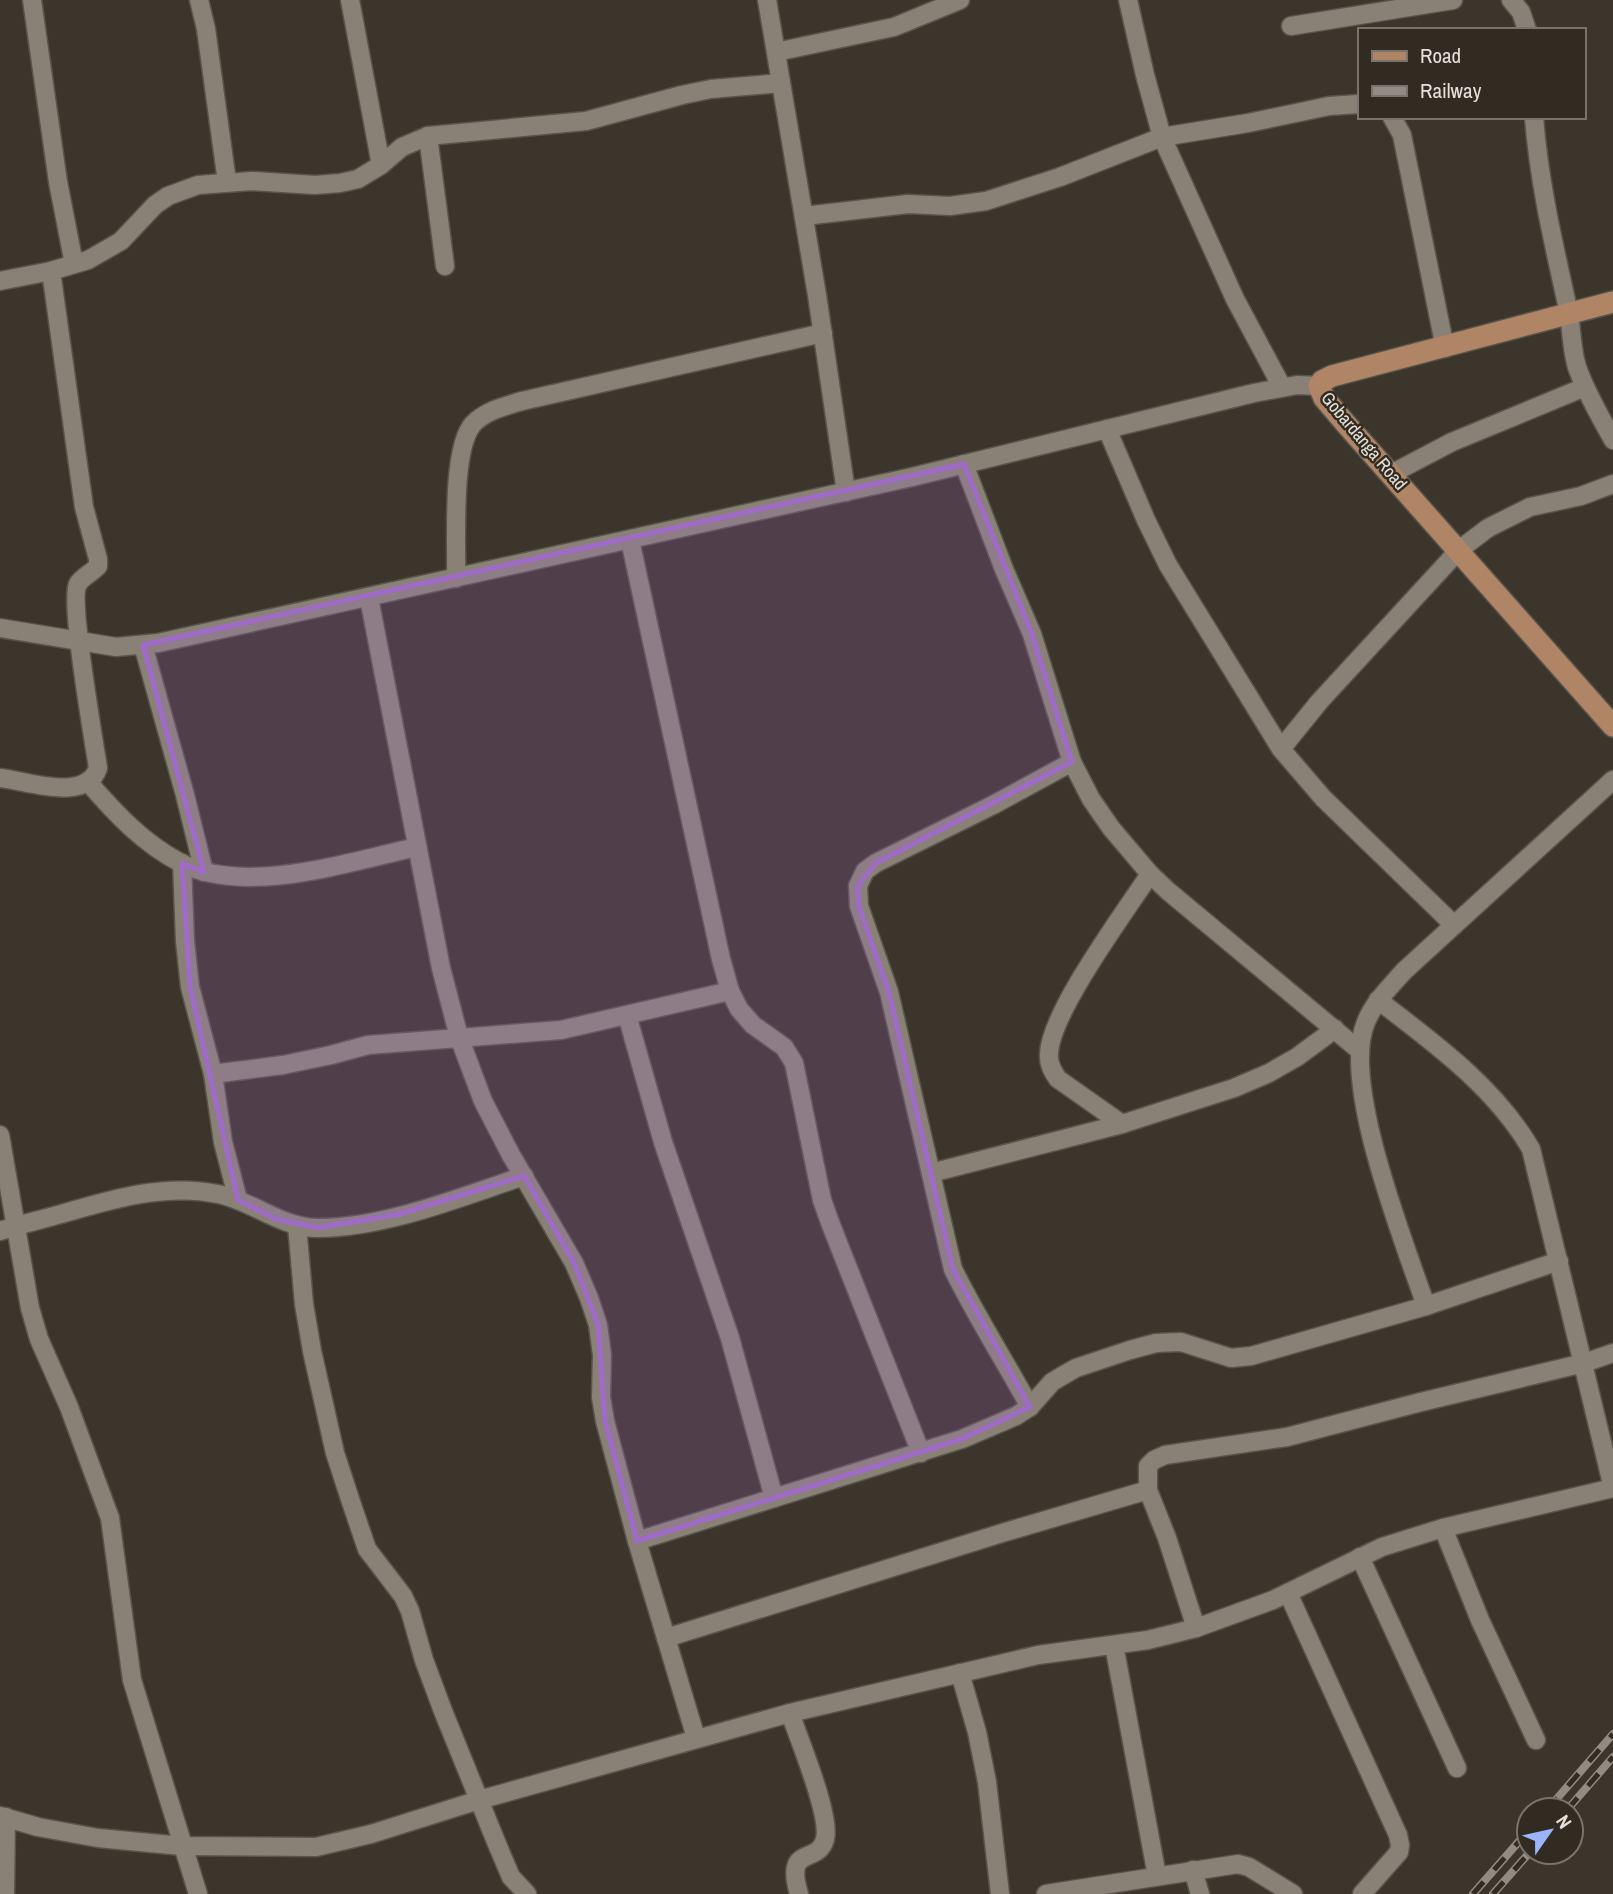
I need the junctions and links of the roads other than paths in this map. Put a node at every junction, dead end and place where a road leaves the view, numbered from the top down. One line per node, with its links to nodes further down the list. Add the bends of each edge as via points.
1 (32, 0): 21 (street)
2 (199, 0): 19 (street)
3 (350, 0): 18 (street)
4 (767, 0): 11 (street)
5 (960, 0): 11 (street, via 894,27)
6 (1128, 0): 17 (street)
7 (1453, 0): 9 (street)
8 (1511, 0): 10 (street)
9 (1291, 26)
10 (1526, 28)
11 (776, 52): 12 (street)
12 (781, 83): 16 (street, via 682,94 586,121); 20 (street)
13 (1358, 104): 17 (street)
14 (1393, 119): 28 (street, via 1402,135)
15 (1534, 119): 26 (street, via 1540,179)
16 (428, 136): 18 (street, via 402,147); 22 (street)
17 (1163, 136): 20 (street, via 986,201); 30 (street, via 1230,289)
18 (381, 165): 19 (street, via 358,179 340,183)
19 (227, 182): 21 (street, via 168,196 121,241)
20 (804, 216): 27 (street)
21 (74, 264): 23 (street)
22 (444, 266)
23 (51, 271): 24 (street); 43 (street, via 84,507 98,559 98,566 75,593)
24 (0, 281)
25 (1613, 303): 26 (main road, Gobardanga Road)
26 (1569, 313): 28 (main road, Gobardanga Road); 31 (street, via 1571,342)
27 (823, 332): 37 (street); 40 (street, via 522,401 474,422 465,436 459,464)
28 (1445, 348): 29 (main road, Gobardanga Road, via 1332,376)
29 (1319, 386): 30 (street); 35 (main road, Gobardanga Road, via 1324,398)
30 (1282, 387): 32 (street)
31 (1585, 387): 33 (street); 35 (street, via 1452,442)
32 (1107, 429): 34 (street); 46 (street, via 1168,565)
33 (1613, 440)
34 (964, 464): 37 (street); 47 (street, via 1032,634)
35 (1391, 474): 39 (main road, Gobardanga Road)
36 (1613, 484): 39 (street, via 1530,507 1488,528)
37 (846, 492): 38 (street)
38 (630, 540): 40 (street); 56 (street)
39 (1459, 551): 45 (main road, Gobardanga Road); 46 (street)
40 (456, 578): 41 (street)
41 (369, 598): 44 (street); 51 (street)
42 (0, 628): 43 (street)
43 (79, 641): 44 (street, via 116,647); 50 (street, via 98,768)
44 (143, 645): 53 (street)
45 (1613, 726)
46 (1281, 749): 55 (street, via 1323,798)
47 (1072, 762): 54 (street, via 1111,828); 65 (street, via 876,863 864,871 858,886 859,905 888,992)
48 (0, 778): 50 (street, via 64,788)
49 (1613, 780): 55 (street)
50 (89, 783): 52 (street, via 140,835)
51 (417, 847): 53 (street, via 257,878); 60 (street)
52 (182, 863): 53 (street); 62 (street, via 190,986)
53 (204, 872)
54 (1150, 874): 59 (street); 63 (street, via 1061,1015 1048,1055 1058,1079)
55 (1454, 925): 57 (street)
56 (730, 991): 58 (street); 75 (street, via 753,1025 783,1047 794,1063 822,1200)
57 (1378, 1000): 61 (street, via 1365,1023); 70 (street, via 1449,1056 1516,1125 1531,1149)
58 (627, 1015): 60 (street, via 561,1030); 77 (street, via 663,1142 730,1338)
59 (1335, 1029): 61 (street); 63 (street, via 1269,1073)
60 (459, 1037): 62 (street, via 368,1045); 66 (street, via 483,1101)
61 (1359, 1050): 71 (street, via 1362,1088 1382,1179)
62 (214, 1074): 67 (street, via 223,1142)
63 (1122, 1124): 65 (street)
64 (0, 1135): 69 (street)
65 (931, 1173): 74 (street, via 953,1269)
66 (524, 1175): 68 (street, via 368,1222); 79 (street, via 574,1263 598,1325 605,1420)
67 (238, 1200): 68 (street); 69 (street, via 169,1191 102,1201)
68 (297, 1226): 90 (street, via 304,1304 335,1454 367,1549 410,1611)
69 (8, 1228): 92 (street, via 39,1339 110,1518 132,1680)
70 (1559, 1261): 71 (street); 73 (street)
71 (1426, 1306): 74 (street, via 1251,1356 1231,1358 1181,1342 1156,1343 1076,1368 1052,1382)
72 (1613, 1353): 73 (street)
73 (1584, 1363): 76 (street, via 1287,1437 1165,1455 1147,1466); 78 (street, via 1613,1489)
74 (1030, 1407): 75 (street)
75 (921, 1453): 77 (street)
76 (1148, 1490): 82 (street); 83 (street)
77 (774, 1498): 79 (street)
78 (1443, 1528): 80 (street); 88 (street)
79 (638, 1541): 83 (street)
80 (1360, 1557): 81 (street); 89 (street)
81 (1287, 1593): 82 (street); 103 (street, via 1401,1845)
82 (1196, 1628): 84 (street)
83 (666, 1638): 87 (street)
84 (1114, 1645): 85 (street, via 1038,1655); 94 (street)
85 (960, 1673): 86 (street); 99 (street, via 987,1782)
86 (790, 1713): 87 (street); 98 (street, via 825,1825 820,1847 794,1867)
87 (696, 1738): 90 (street)
88 (1536, 1740)
89 (1457, 1768)
90 (479, 1800): 92 (street, via 316,1847); 97 (street, via 511,1877)
91 (3, 1817): 92 (street, via 98,1838); 95 (street)
92 (182, 1846): 96 (street)
93 (1193, 1870): 94 (street); 101 (street); 102 (street, via 1238,1864)
94 (1157, 1876): 100 (street)
95 (5, 1894)
96 (198, 1894)
97 (527, 1894)
98 (799, 1894)
99 (1000, 1894)
100 (1046, 1894)
101 (1200, 1894)
102 (1293, 1894)
103 (1362, 1894)

